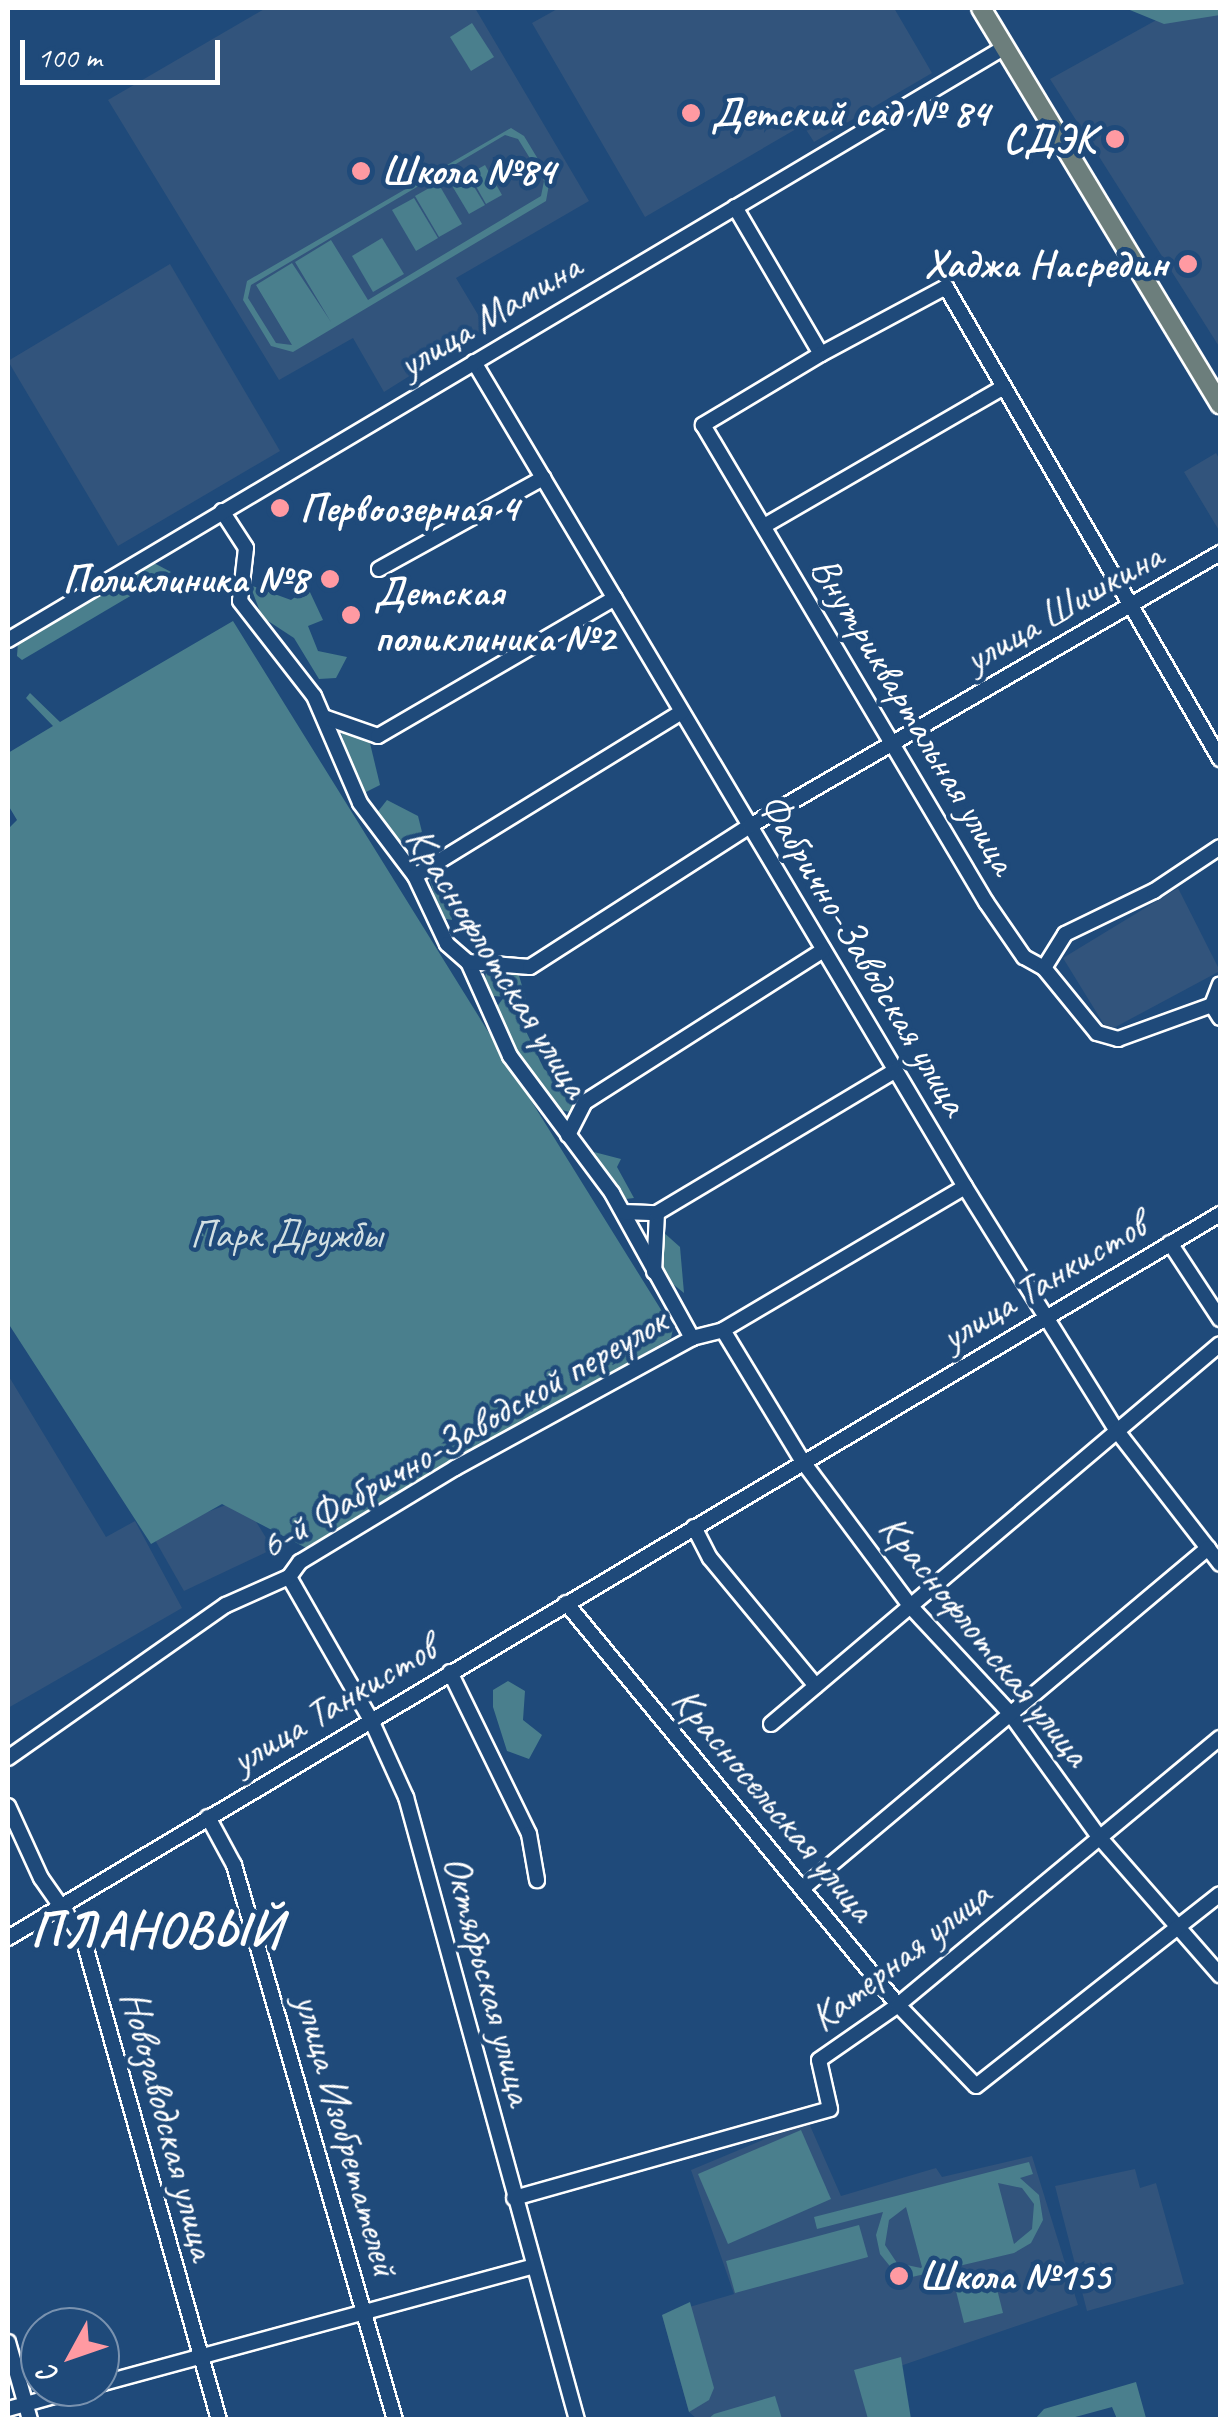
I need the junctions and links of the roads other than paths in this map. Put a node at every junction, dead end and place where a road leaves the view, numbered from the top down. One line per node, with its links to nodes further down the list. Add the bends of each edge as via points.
1 (981, 8): 2 (main road)
2 (1005, 47): 3 (street, улица Мамина); 7 (main road)
3 (735, 207): 4 (street); 5 (street, улица Мамина)
4 (822, 354): 6 (street, Внутриквартальная улица, via 946,287); 10 (street, Внутриквартальная улица, via 703,425)
5 (474, 362): 8 (street, Фабрично-Заводская улица); 9 (street, улица Мамина)
6 (1004, 387): 10 (street); 14 (street, Внутриквартальная улица)
7 (1220, 404)
8 (543, 478): 12 (street); 13 (street, Фабрично-Заводская улица)
9 (222, 511): 15 (street, улица Мамина); 17 (street, Краснофлотская улица, via 246,548 240,601 296,667)
10 (764, 526): 18 (street, Внутриквартальная улица)
11 (1220, 554): 14 (street, улица Шишкина)
12 (379, 569)
13 (615, 598): 16 (street, Фабрично-Заводская улица); 17 (street, via 378,736)
14 (1130, 604): 18 (street, улица Шишкина); 19 (street, Внутриквартальная улица)
15 (8, 640)
16 (682, 712): 20 (street, Фабрично-Заводская улица); 22 (street)
17 (324, 717): 22 (street, Краснофлотская улица, via 360,803)
18 (895, 744): 20 (street, улица Шишкина); 25 (street, Внутриквартальная улица, via 996,916 1024,957)
19 (1220, 759)
20 (750, 826): 23 (street, Фабрично-Заводская улица); 24 (street, улица Шишкина, via 530,967)
21 (1220, 848): 25 (street, via 1154,891 1065,934)
22 (415, 876): 24 (street, Краснофлотская улица, via 447,944)
23 (824, 950): 29 (street, Фабрично-Заводская улица); 30 (street, via 585,1102)
24 (468, 962): 30 (street, Краснофлотская улица, via 510,1056)
25 (1044, 968): 27 (street, Внутриквартальная улица, via 1097,1034 1118,1039)
26 (1220, 984): 27 (street)
27 (1212, 1004): 28 (street)
28 (1220, 1018)
29 (894, 1071): 31 (street, Фабрично-Заводская улица); 33 (street)
30 (568, 1134): 32 (street, Краснофлотская улица)
31 (965, 1187): 37 (street, Фабрично-Заводская улица); 39 (street, 6-й Фабрично-Заводской переулок)
32 (623, 1212): 33 (street); 36 (street, Краснофлотская улица)
33 (657, 1213): 36 (street)
34 (1220, 1214): 35 (street, улица Танкистов)
35 (1170, 1243): 37 (street, улица Танкистов); 38 (street)
36 (654, 1273): 40 (street, Краснофлотская улица)
37 (1047, 1316): 42 (street, Фабрично-Заводская улица); 43 (street, улица Танкистов)
38 (1220, 1320)
39 (723, 1330): 40 (street, 6-й Фабрично-Заводской переулок); 43 (street, Краснофлотская улица)
40 (692, 1338): 47 (street, 6-й Фабрично-Заводской переулок, via 428,1484 300,1562)
41 (1220, 1344): 42 (street)
42 (1117, 1431): 45 (street, Фабрично-Заводская улица); 49 (street)
43 (803, 1462): 44 (street, улица Танкистов); 49 (street, Краснофлотская улица)
44 (694, 1527): 48 (street, улица Танкистов); 51 (street, via 710,1558)
45 (1208, 1548): 46 (street, Фабрично-Заводская улица); 52 (street)
46 (1220, 1564)
47 (289, 1577): 53 (street, Октябрьская улица); 56 (street, 6-й Фабрично-Заводской переулок, via 226,1606)
48 (566, 1603): 50 (street, улица Танкистов); 61 (street, Красносельская улица)
49 (912, 1608): 51 (street); 52 (street, Краснофлотская улица)
50 (450, 1672): 53 (street, улица Танкистов); 60 (street, via 529,1834)
51 (816, 1686): 54 (street)
52 (1009, 1712): 59 (street, Краснофлотская улица); 61 (street)
53 (372, 1720): 58 (street, улица Танкистов); 68 (street, Октябрьская улица, via 406,1797)
54 (771, 1724)
55 (1220, 1738): 59 (street, Катерная улица)
56 (8, 1758)
57 (8, 1806): 63 (street, Новозаводская улица, via 42,1878)
58 (208, 1817): 63 (street, улица Танкистов); 70 (street, улица Изобретателей, via 234,1865)
59 (1100, 1836): 64 (street, Краснофлотская улица); 67 (street, Катерная улица)
60 (536, 1880)
61 (803, 1888): 67 (street, Красносельская улица)
62 (1220, 1894): 64 (street)
63 (63, 1905): 65 (street, улица Танкистов); 72 (street, Новозаводская улица, via 84,1938)
64 (1179, 1930): 66 (street, Краснофлотская улица); 67 (street, Красносельская улица, via 976,2086)
65 (8, 1938)
66 (1220, 1974)
67 (898, 2005): 68 (street, Катерная улица, via 819,2060 830,2109)
68 (514, 2198): 69 (street, Октябрьская улица)
69 (533, 2266): 70 (street); 77 (street, Октябрьская улица)
70 (364, 2310): 72 (street); 76 (street, улица Изобретателей)
71 (8, 2342): 74 (street)
72 (200, 2356): 73 (street); 75 (street, Новозаводская улица)
73 (120, 2378)
74 (20, 2383)
75 (219, 2420)
76 (395, 2420)
77 (578, 2420)

